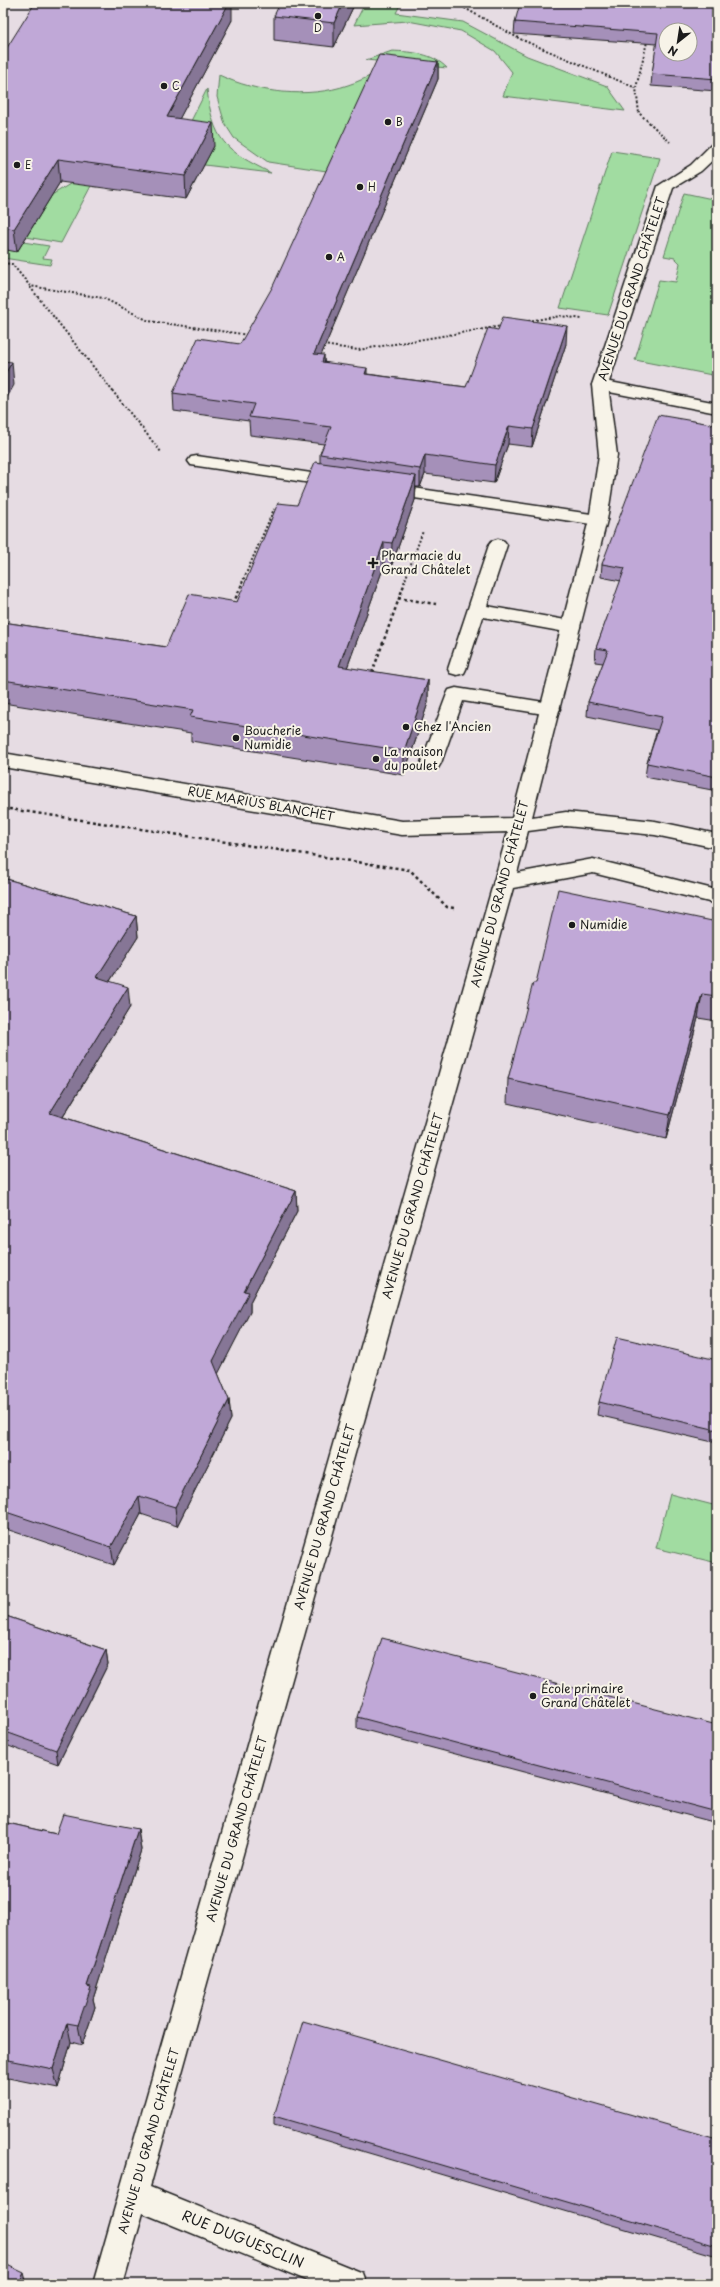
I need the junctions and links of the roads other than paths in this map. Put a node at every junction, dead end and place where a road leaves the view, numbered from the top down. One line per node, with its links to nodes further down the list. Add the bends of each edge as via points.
1 (717, 147): 2 (street, AVENUE DU GRAND CHÂTELET, via 703,170 666,186)
2 (600, 385): 3 (street); 5 (street, AVENUE DU GRAND CHÂTELET, via 608,455)
3 (717, 408)
4 (197, 461): 5 (street)
5 (598, 520): 8 (street, AVENUE DU GRAND CHÂTELET)
6 (498, 545): 7 (street)
7 (476, 610): 8 (street); 9 (street)
8 (571, 627): 10 (street, AVENUE DU GRAND CHÂTELET)
9 (457, 669)
10 (550, 709): 12 (street, via 456,694); 13 (street, AVENUE DU GRAND CHÂTELET)
11 (3, 760): 13 (street, RUE MARIUS BLANCHET, via 402,828)
12 (432, 763)
13 (520, 825): 14 (street, RUE MARIUS BLANCHET, via 566,819 655,828); 15 (street, AVENUE DU GRAND CHÂTELET)
14 (717, 841)
15 (504, 883): 16 (street, via 593,866); 17 (street, AVENUE DU GRAND CHÂTELET)
16 (717, 897)
17 (134, 2195): 18 (street, AVENUE DU GRAND CHÂTELET); 19 (street, RUE DUGUESCLIN)
18 (108, 2284)
19 (352, 2284)

